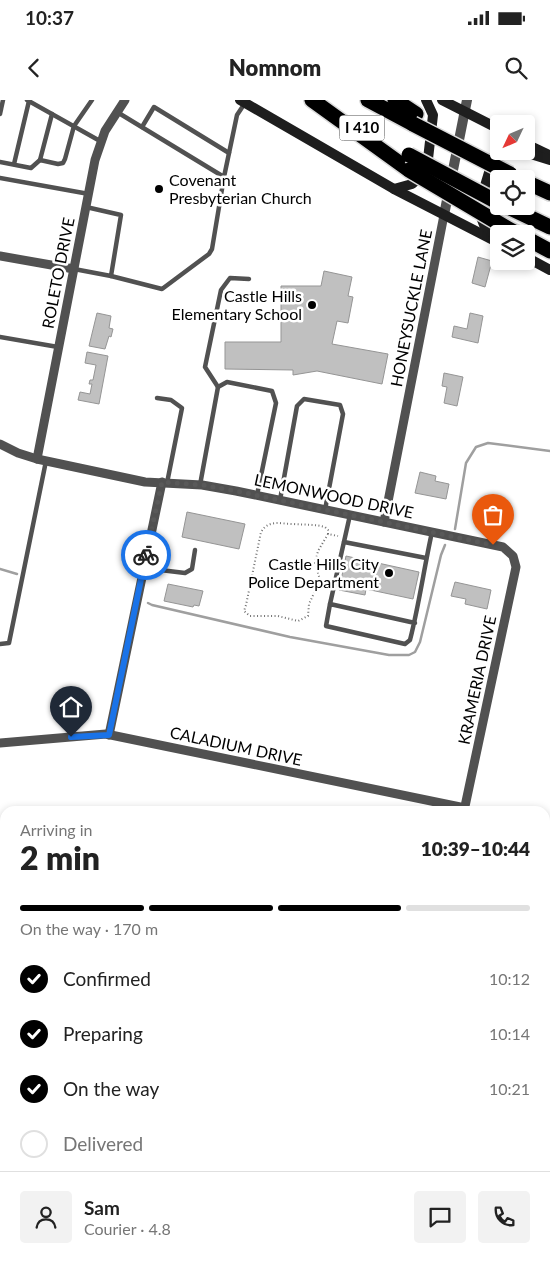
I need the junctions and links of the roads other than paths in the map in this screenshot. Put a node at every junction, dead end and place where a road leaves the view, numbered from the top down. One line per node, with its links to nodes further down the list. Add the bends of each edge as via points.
1 (2, 100): 14 (lane)
2 (28, 100): 15 (lane); 30 (lane)
3 (92, 100): 18 (lane)
4 (125, 100): 12 (street, ROLETO DRIVE)
5 (313, 100): 29 (highway, I 410)
6 (368, 100): 16 (highway, I 410)
7 (395, 100): 16 (highway)
8 (426, 100): 35 (main road, via 433,115 425,173 412,184)
9 (442, 100): 13 (main road)
10 (467, 100): 13 (street, HONEYSUCKLE LANE)
11 (242, 102): 22 (lane); 35 (main road)
12 (117, 112): 19 (lane); 20 (street, ROLETO DRIVE)
13 (465, 112): 17 (main road); 40 (street, HONEYSUCKLE LANE)
14 (0, 114)
15 (52, 114): 18 (lane); 25 (lane)
16 (415, 119): 31 (highway, bridge, via 446,134 475,157)
17 (490, 124)
18 (74, 126): 20 (lane); 25 (lane, via 63,163)
19 (142, 127): 22 (lane, via 154,107); 32 (lane)
20 (100, 141): 37 (street, ROLETO DRIVE)
21 (535, 148): 24 (main road)
22 (229, 153): 32 (lane)
23 (535, 155): 27 (main road)
24 (550, 156)
25 (40, 160): 30 (lane, via 31,168)
26 (493, 160): 43 (main road, via 478,209 484,225)
27 (550, 160)
28 (0, 162): 30 (lane)
29 (409, 162): 38 (highway, I 410, bridge); 42 (highway, bridge)
30 (14, 164)
31 (502, 170)
32 (224, 177): 52 (lane, via 209,254 162,290)
33 (0, 178): 37 (lane)
34 (535, 186): 36 (highway)
35 (394, 189): 40 (main road)
36 (550, 193)
37 (89, 194): 39 (street, ROLETO DRIVE)
38 (490, 198)
39 (86, 208): 50 (street, ROLETO DRIVE); 52 (lane, via 121,215)
40 (444, 215): 45 (main road); 66 (street, HONEYSUCKLE LANE)
41 (525, 215): 44 (highway)
42 (496, 225)
43 (490, 227)
44 (550, 227)
45 (490, 238)
46 (535, 243): 47 (highway)
47 (550, 251)
48 (0, 256): 50 (street)
49 (535, 262): 51 (main road)
50 (74, 269): 52 (lane); 55 (street, ROLETO DRIVE)
51 (550, 270)
52 (111, 276)
53 (249, 278): 56 (lane, via 230,278 221,290 205,367)
54 (0, 336): 55 (lane)
55 (60, 347): 59 (street, ROLETO DRIVE)
56 (218, 387): 61 (lane); 62 (lane, via 227,382 272,391 276,403)
57 (157, 398): 60 (lane, via 172,400 182,408)
58 (0, 444): 59 (street, LEMONWOOD DRIVE)
59 (42, 460): 60 (street, LEMONWOOD DRIVE, via 146,482); 75 (lane, via 9,643)
60 (165, 482): 61 (street, LEMONWOOD DRIVE); 72 (street)
61 (200, 485): 62 (street, LEMONWOOD DRIVE)
62 (257, 495): 63 (street, LEMONWOOD DRIVE)
63 (280, 500): 64 (street, LEMONWOOD DRIVE); 64 (lane, via 297,406 304,399 340,405 343,414)
64 (324, 510): 65 (street, LEMONWOOD DRIVE)
65 (350, 515): 66 (street, LEMONWOOD DRIVE); 68 (lane)
66 (384, 522): 67 (street, LEMONWOOD DRIVE)
67 (432, 532): 70 (street, LEMONWOOD DRIVE, via 503,548); 71 (lane)
68 (345, 540): 71 (lane); 73 (lane)
69 (195, 550): 72 (lane, via 192,569 185,573)
70 (513, 556): 79 (street, KRAMERIA DRIVE, via 516,566 512,588)
71 (426, 558): 74 (lane)
72 (144, 568): 76 (street)
73 (330, 604): 74 (lane); 74 (lane, via 326,626 405,644 410,640)
74 (415, 623)
75 (0, 644)
76 (109, 735): 77 (street, CALADIUM DRIVE); 78 (street, CALADIUM DRIVE)
77 (0, 744)
78 (445, 806)
79 (465, 806)

